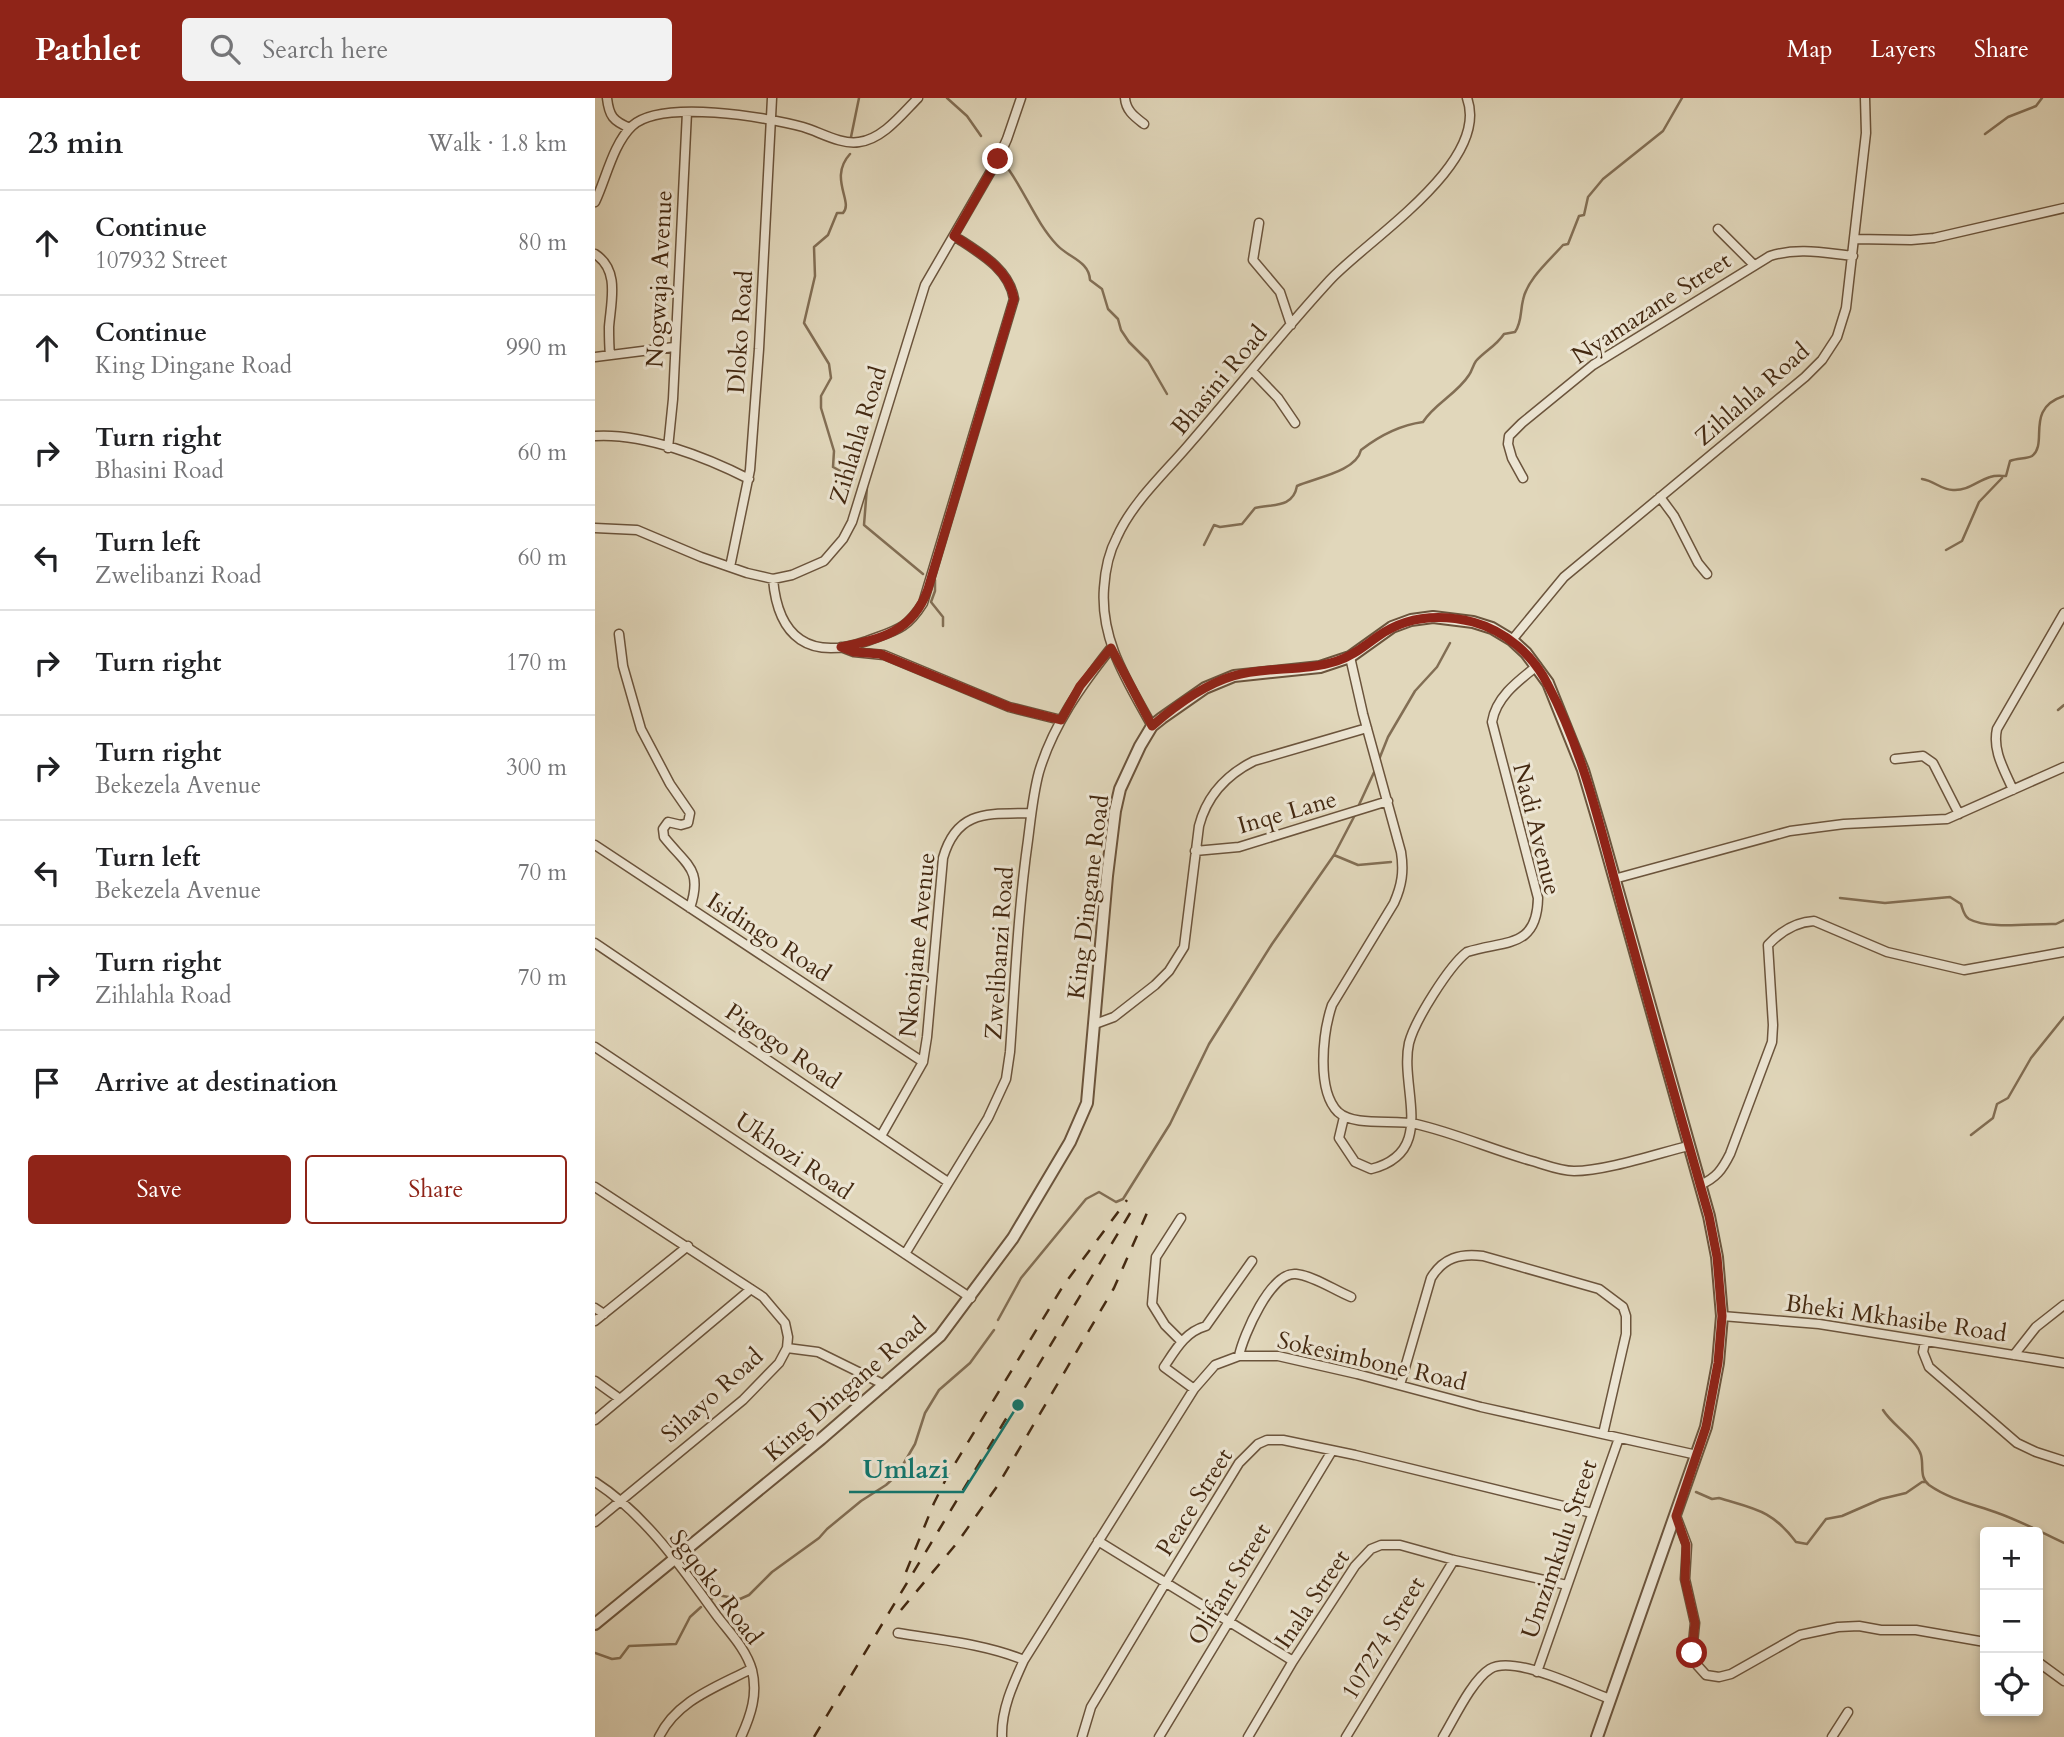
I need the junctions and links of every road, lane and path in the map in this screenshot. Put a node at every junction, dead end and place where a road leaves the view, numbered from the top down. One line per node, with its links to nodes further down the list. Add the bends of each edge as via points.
1 (607, 98): 11 (street, via 612,118)
2 (772, 98): 9 (street, Dloko Road)
3 (918, 98): 9 (street, via 874,138 860,142)
4 (1021, 98): 16 (street, Zihlahla Road, via 998,159)
5 (1125, 98): 10 (street, via 1132,115)
6 (1467, 98): 21 (street, Bhasini Road, via 1471,113 1468,129 1431,189 1340,270)
7 (1865, 98): 17 (street, Zihlahla Road)
8 (687, 112): 9 (street); 11 (street, via 648,116); 22 (street, Nogwaja Avenue)
9 (772, 118): 30 (street, Dloko Road)
10 (1144, 124)
11 (630, 128): 12 (street)
12 (595, 202)
13 (2064, 208): 17 (street, via 1934,238)
14 (1259, 223): 21 (street, via 1253,260 1284,298)
15 (1718, 229): 20 (street)
16 (954, 236): 35 (street, Zihlahla Road, via 925,285 852,522 824,561); 39 (street, via 986,257 1009,281 1014,299 1010,316 923,603 897,630)
17 (1855, 239): 19 (street, Zihlahla Road)
18 (595, 254): 23 (street, via 611,272)
19 (1853, 256): 20 (street, Nyamazane Street, via 1793,251); 31 (street, Zihlahla Road, via 1844,317 1822,360)
20 (1754, 265): 29 (street, Nyamazane Street, via 1593,365 1509,436 1512,458)
21 (1291, 325): 25 (street, Bhasini Road)
22 (674, 347): 23 (street); 28 (street, Nogwaja Avenue)
23 (610, 355): 24 (street)
24 (595, 357)
25 (1252, 371): 26 (street); 40 (street, Bhasini Road, via 1145,496 1115,539 1104,592)
26 (1295, 423)
27 (595, 436): 28 (street, via 611,435)
28 (668, 448): 30 (street)
29 (1523, 478)
30 (749, 479): 33 (street, Dloko Road)
31 (1660, 497): 34 (street); 38 (street, Zihlahla Road, via 1564,577)
32 (595, 528): 33 (street, via 637,530)
33 (730, 567): 35 (street)
34 (1707, 574)
35 (773, 579): 39 (street, via 782,622 797,639 816,647)
36 (2064, 614): 48 (street, via 1997,729 1997,752)
37 (619, 634): 55 (street, via 641,729 690,813 687,824 668,822 663,829 664,837 696,877)
38 (1512, 640): 41 (street, King Dingane Road, via 1473,622 1433,617 1392,627); 42 (street, King Dingane Road)
39 (841, 647): 43 (street, via 880,654 1009,707)
40 (1111, 648): 43 (street, Zwelibanzi Road, via 1080,686); 44 (street, Bhasini Road)
41 (1350, 657): 44 (street, King Dingane Road, via 1320,667 1234,676 1205,688); 45 (street)
42 (1537, 666): 54 (street, King Dingane Road, via 1583,771); 62 (street, Nadi Avenue, via 1507,692 1493,712 1492,722 1538,898 1536,920 1521,938 1467,951 1452,966 1415,1026 1408,1053)
43 (1061, 720): 50 (street, Zwelibanzi Road, via 1040,769)
44 (1152, 726): 58 (street, King Dingane Road, via 1127,773 1115,811)
45 (1367, 728): 49 (street); 53 (street, via 1237,769 1208,799)
46 (1895, 759): 51 (street, via 1923,756 1933,763)
47 (2064, 767): 48 (street)
48 (2013, 790): 51 (street)
49 (1388, 801): 53 (street, Inqe Lane, via 1239,846); 61 (street, via 1401,852 1401,887 1326,1023 1326,1085)
50 (1031, 813): 60 (street, Nkonjane Avenue, via 980,816 950,836 943,858); 65 (street, Zwelibanzi Road, via 1006,1079)
51 (1959, 814): 54 (street, via 1947,819 1790,831)
52 (595, 845): 55 (street, Isidingo Road)
53 (1195, 851): 58 (street, via 1188,930 1176,962 1120,1013)
54 (1614, 879): 64 (street, King Dingane Road)
55 (690, 908): 60 (street, Isidingo Road)
56 (595, 943): 63 (street, Pigogo Road)
57 (2064, 952): 66 (street, via 1964,970 1887,952 1814,921 1792,926 1768,945 1772,1042 1727,1161 1714,1179)
58 (1094, 1024): 74 (street, King Dingane Road, via 1087,1103 1079,1124 1013,1238)
59 (595, 1047): 70 (street, Ukhozi Road)
60 (923, 1062): 63 (street, Nkonjane Avenue)
61 (1344, 1117): 62 (street); 62 (street, via 1340,1142 1355,1161 1371,1169 1398,1156)
62 (1413, 1123): 64 (street, via 1569,1171)
63 (881, 1136): 65 (street, Pigogo Road)
64 (1688, 1146): 66 (street, King Dingane Road)
65 (948, 1182): 70 (street, Zwelibanzi Road)
66 (1700, 1185): 78 (street, King Dingane Road, via 1717,1257)
67 (595, 1187): 69 (street, Sihayo Road)
68 (1181, 1218): 80 (street, via 1156,1257 1152,1304)
69 (688, 1246): 72 (street, Sihayo Road); 77 (street)
70 (905, 1254): 74 (street, Ukhozi Road)
71 (1252, 1261): 80 (street, via 1206,1326)
72 (751, 1289): 82 (street, Sihayo Road, via 785,1322); 90 (street)
73 (1351, 1297): 84 (street, via 1296,1274 1282,1277 1248,1329)
74 (971, 1298): 87 (street, King Dingane Road, via 940,1336)
75 (2064, 1305): 83 (street, via 2036,1327)
76 (595, 1308): 77 (street)
77 (604, 1314): 79 (street)
78 (1722, 1316): 81 (street, Bheki Mkhasibe Road, via 1819,1324); 95 (street, King Dingane Road, via 1713,1390)
79 (595, 1321)
80 (1181, 1340): 89 (street, via 1164,1367)
81 (1924, 1342): 83 (street, Bheki Mkhasibe Road); 96 (street, via 1929,1367 2004,1433 2023,1447)
82 (787, 1348): 87 (street, via 818,1352); 98 (street, Sihayo Road, via 779,1363 743,1400)
83 (2014, 1355): 85 (street, Bheki Mkhasibe Road)
84 (1240, 1356): 88 (street, Sokesimbone Road, via 1278,1356); 89 (street, Sokesimbone Road, via 1215,1365)
85 (2064, 1363)
86 (595, 1381): 90 (street)
87 (885, 1385): 103 (street, King Dingane Road)
88 (1400, 1385): 92 (street, Sokesimbone Road); 92 (street, via 1436,1271 1457,1256 1483,1256 1599,1289 1623,1307 1626,1334)
89 (1193, 1389): 102 (street, Sokesimbone Road)
90 (620, 1399): 91 (street)
91 (595, 1420)
92 (1603, 1434): 93 (street, Sokesimbone Road)
93 (1619, 1438): 95 (street, Sokesimbone Road); 99 (street, Umzimkulu Street)
94 (1332, 1451): 99 (street, Peace Street); 105 (street, Peace Street, via 1268,1440 1247,1452); 107 (street, Olifant Street)
95 (1697, 1455): 100 (street, King Dingane Road)
96 (2064, 1461)
97 (595, 1482): 98 (street, Sgqoko Road)
98 (620, 1499): 101 (street, Sihayo Road); 103 (street, Sgqoko Road)
99 (1592, 1513): 106 (street, Umzimkulu Street)
100 (1676, 1516): 110 (street, via 1686,1545 1685,1580 1695,1623 1692,1653 1706,1675 1731,1674 1800,1635 1838,1628 1916,1630); 117 (street, King Dingane Road)
101 (595, 1522)
102 (1098, 1541): 105 (street); 111 (street, Sokesimbone Road)
103 (674, 1558): 108 (street, King Dingane Road); 114 (street, Sgqoko Road, via 746,1654)
104 (1454, 1560): 106 (street, Inala Street); 112 (street, Inala Street, via 1400,1545 1371,1549); 125 (street, 107274 Street)
105 (1166, 1582): 107 (street); 122 (street, Peace Street, via 1091,1707)
106 (1567, 1585): 115 (street, Umzimkulu Street)
107 (1230, 1622): 112 (street); 123 (street, Olifant Street)
108 (595, 1625)
109 (898, 1633): 111 (street, via 964,1643)
110 (1980, 1641)
111 (1024, 1660): 121 (street, Sokesimbone Road, via 1012,1686)
112 (1293, 1661): 124 (street, Inala Street)
113 (2043, 1666): 116 (street)
114 (751, 1669): 119 (street, via 686,1703); 120 (street, Sgqoko Road, via 754,1701)
115 (1537, 1672): 117 (street); 126 (street, via 1509,1664 1490,1669 1477,1681)
116 (2064, 1681)
117 (1610, 1699): 127 (street, King Dingane Road)
118 (1848, 1712): 128 (street)
119 (659, 1737)
120 (741, 1737)
121 (1002, 1737)
122 (1082, 1737)
123 (1159, 1737)
124 (1248, 1737)
125 (1346, 1737)
126 (1443, 1737)
127 (1597, 1737)
128 (1832, 1737)

